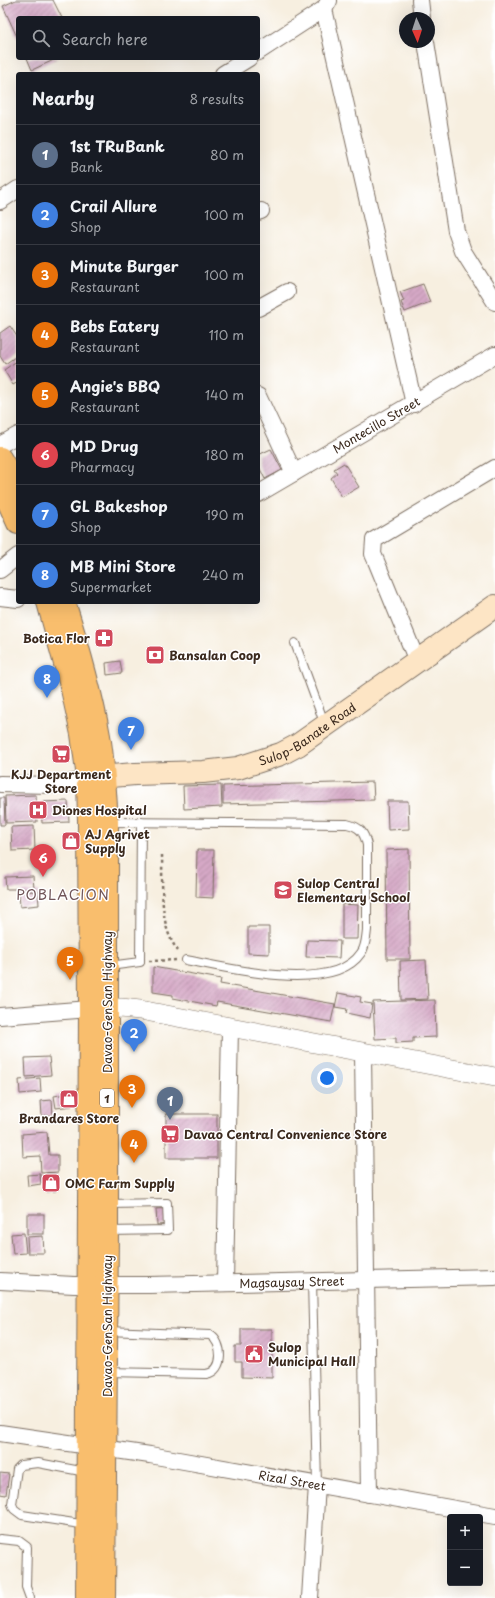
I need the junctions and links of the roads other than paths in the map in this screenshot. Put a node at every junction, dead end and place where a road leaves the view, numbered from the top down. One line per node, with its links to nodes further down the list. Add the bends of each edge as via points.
1 (420, 0): 3 (street)
2 (327, 4): 5 (street); 15 (street)
3 (421, 12)
4 (427, 48): 11 (street, via 456,231 463,251)
5 (260, 51)
6 (246, 60): 7 (street)
7 (230, 72)
8 (16, 190): 9 (street)
9 (0, 201)
10 (287, 292): 12 (street)
11 (495, 302)
12 (260, 307)
13 (495, 354): 15 (street, Montecillo Street)
14 (260, 400): 20 (street)
15 (414, 404): 20 (street, Montecillo Street)
16 (16, 436): 17 (street)
17 (0, 444)
18 (0, 458): 21 (highway)
19 (495, 468): 33 (street, via 374,540 373,554)
20 (294, 473): 23 (street, Montecillo Street)
21 (16, 485)
22 (0, 488): 24 (highway)
23 (260, 493)
24 (16, 519)
25 (16, 558): 26 (street)
26 (0, 570)
27 (0, 597): 28 (street)
28 (16, 599)
29 (49, 604): 35 (highway, Davao-GenSan Highway / 1)
30 (65, 604): 35 (highway, Davao-GenSan Highway / 1, via 89,689 99,736)
31 (495, 606): 33 (main road, Sulop-Banate Road)
32 (295, 643): 34 (lane)
33 (417, 661): 34 (main road, Sulop-Banate Road)
34 (326, 726): 35 (main road, Sulop-Banate Road, via 281,754 238,768)
35 (96, 778): 36 (street, via 64,783); 37 (highway, Davao-GenSan Highway / 1)
36 (0, 784)
37 (98, 822): 38 (lane); 40 (highway, Davao-GenSan Highway / 1)
38 (141, 822): 39 (lane, via 347,824 361,830 365,836 366,941 362,953 353,961 324,973 290,976 269,975); 40 (lane, via 140,962)
39 (186, 960)
40 (99, 967): 41 (highway, Davao-GenSan Highway / 1)
41 (99, 1009): 42 (street); 43 (street, via 140,1010); 46 (highway, Davao-GenSan Highway / 1); 53 (highway, Davao-GenSan Highway / 1)
42 (0, 1016)
43 (230, 1028): 44 (street); 52 (street)
44 (363, 1053): 45 (street); 49 (street)
45 (495, 1077)
46 (107, 1204): 47 (highway, Davao-GenSan Highway / 1); 47 (lane, via 167,1204 168,1230)
47 (107, 1231): 53 (highway, Davao-GenSan Highway / 1)
48 (495, 1277): 49 (street, Magsaysay Street)
49 (366, 1280): 51 (street, Magsaysay Street); 60 (street)
50 (0, 1281): 53 (street, Magsaysay Street)
51 (312, 1281): 52 (street, Magsaysay Street); 59 (lane)
52 (225, 1283): 53 (street, Magsaysay Street)
53 (98, 1285): 54 (highway, Davao-GenSan Highway / 1); 57 (highway, Davao-GenSan Highway / 1)
54 (106, 1331): 55 (highway, Davao-GenSan Highway / 1); 55 (lane, via 210,1335 216,1340 220,1354 219,1366 206,1374)
55 (106, 1372): 57 (highway, Davao-GenSan Highway / 1)
56 (0, 1433): 57 (street, Rizal Street)
57 (97, 1447): 58 (highway, Davao-GenSan Highway / 1); 59 (street, Rizal Street); 66 (highway, Davao-GenSan Highway / 1)
58 (88, 1472): 62 (highway, Davao-GenSan Highway / 1); 62 (lane, via 38,1463 21,1465 16,1471 12,1504 14,1509 22,1514)
59 (317, 1484): 60 (street, Rizal Street); 67 (street)
60 (369, 1494): 61 (street, Rizal Street)
61 (495, 1516)
62 (87, 1525): 65 (highway, Davao-GenSan Highway / 1)
63 (0, 1539): 64 (lane, via 19,1541 27,1547 26,1587)
64 (30, 1598)
65 (87, 1598)
66 (104, 1598)
67 (310, 1598)

